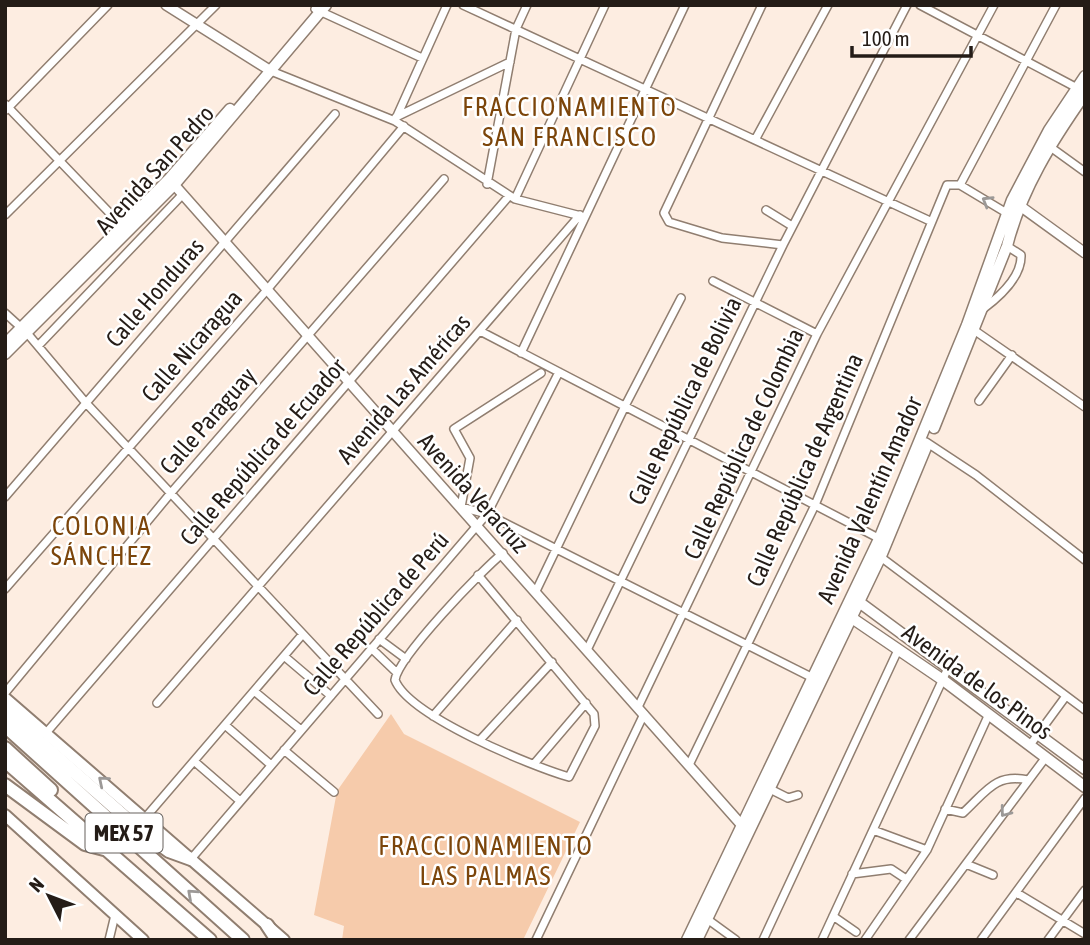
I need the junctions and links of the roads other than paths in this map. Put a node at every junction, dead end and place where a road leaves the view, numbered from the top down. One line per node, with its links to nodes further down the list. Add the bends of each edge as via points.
1 (108, 5): 27 (street)
2 (166, 5): 16 (street)
3 (216, 5): 16 (street)
4 (447, 5): 19 (street)
5 (463, 5): 17 (street)
6 (527, 5): 17 (street)
7 (605, 5): 20 (street, Calle República de Ecuador)
8 (685, 5): 25 (street)
9 (762, 5): 30 (street)
10 (828, 5): 32 (street)
11 (906, 5): 35 (street, Calle República de Bolivia)
12 (920, 5): 18 (street)
13 (994, 5): 18 (street, Calle República de Colombia)
14 (1056, 5): 21 (street)
15 (320, 8): 19 (street); 23 (main road, Avenida San Pedro)
16 (198, 26): 23 (street); 34 (street)
17 (516, 29): 20 (street); 22 (street)
18 (979, 36): 21 (street); 43 (street, Calle República de Colombia)
19 (422, 58): 29 (street)
20 (581, 58): 25 (street); 42 (street, Calle República de Ecuador)
21 (1026, 61): 26 (street); 40 (street)
22 (510, 62): 29 (street); 39 (street)
23 (269, 69): 29 (street); 38 (main road, Avenida San Pedro)
24 (1085, 76): 26 (main road, Avenida Valentín Amador)
25 (646, 90): 30 (street); 48 (street)
26 (1082, 91): 33 (main road, Avenida Valentín Amador)
27 (6, 108): 34 (street)
28 (335, 114): 52 (street, Calle Honduras)
29 (395, 119): 31 (street)
30 (709, 120): 32 (street); 53 (street, via 665,218 722,238)
31 (404, 126): 39 (street); 57 (street, Calle Nicaragua)
32 (755, 140): 35 (street)
33 (1046, 144): 36 (street); 44 (main road, Avenida Valentín Amador)
34 (59, 162): 46 (street); 51 (street)
35 (822, 172): 43 (street); 50 (street, Calle República de Bolivia)
36 (1085, 172)
37 (444, 179): 67 (street, Calle Paraguay)
38 (172, 182): 41 (street, Avenida Veracruz); 51 (main road, Avenida San Pedro)
39 (487, 184): 42 (street)
40 (960, 185): 47 (street, one-way to 40); 49 (street, Calle República de Argentina, via 947,186)
41 (183, 194): 52 (street, Avenida Veracruz); 69 (street)
42 (512, 197): 48 (street); 75 (street, Calle República de Ecuador)
43 (888, 200): 49 (street); 66 (street, Calle República de Colombia)
44 (1016, 203): 47 (main road, Avenida Valentín Amador); 55 (street)
45 (766, 209): 50 (street)
46 (5, 215)
47 (1010, 215): 54 (main road, Avenida Valentín Amador); 64 (main road, Avenida Valentín Amador)
48 (582, 216): 65 (street, Avenida Las Américas); 70 (street)
49 (930, 221): 87 (street, Calle República de Argentina)
50 (792, 226): 53 (street, Calle República de Bolivia)
51 (125, 229): 63 (main road, Avenida San Pedro)
52 (224, 242): 57 (street, Avenida Veracruz); 77 (street, Calle Honduras)
53 (783, 245): 59 (street, Calle República de Bolivia)
54 (1006, 246): 60 (main road, Avenida Valentín Amador); 60 (street, via 1021,256 1022,266 998,297)
55 (1085, 253)
56 (713, 281): 59 (street)
57 (266, 291): 67 (street, Avenida Veracruz); 83 (street, Calle Nicaragua)
58 (681, 298): 78 (street)
59 (755, 303): 66 (street); 81 (street, Calle República de Bolivia)
60 (982, 309): 64 (main road, Avenida Valentín Amador)
61 (5, 313): 63 (street)
62 (5, 328): 63 (street)
63 (21, 328): 68 (main road, Avenida San Pedro); 69 (street); 71 (main road, Avenida San Pedro)
64 (971, 328): 72 (street); 82 (main road, Avenida Valentín Amador)
65 (480, 331): 70 (street); 80 (street, Avenida Las Américas)
66 (817, 334): 84 (street, Calle República de Colombia)
67 (308, 337): 75 (street, Avenida Veracruz); 85 (street, Calle Paraguay)
68 (5, 344)
69 (38, 346): 77 (street)
70 (521, 352): 73 (street)
71 (5, 354)
72 (1012, 355): 76 (street); 79 (street)
73 (559, 372): 78 (street); 89 (street, Calle República de Perú)
74 (541, 373): 88 (street, via 454,429 470,457)
75 (349, 384): 80 (street, Avenida Veracruz); 91 (street, Calle República de Ecuador)
76 (979, 401)
77 (86, 403): 83 (street); 86 (street, Calle Honduras)
78 (625, 406): 81 (street); 93 (street)
79 (1085, 407)
80 (392, 433): 88 (street, Avenida Veracruz); 99 (street, Avenida Las Américas)
81 (687, 440): 84 (street); 98 (street, Calle República de Bolivia)
82 (925, 442): 92 (main road, Avenida Valentín Amador); 96 (street, via 976,475)
83 (128, 448): 85 (street); 100 (street, Calle Nicaragua)
84 (751, 472): 87 (street); 103 (street, Calle República de Colombia)
85 (170, 494): 91 (street); 121 (street, Calle Paraguay)
86 (5, 497)
87 (815, 505): 92 (street); 108 (street, Calle República de Argentina)
88 (461, 507): 89 (street); 90 (street, Avenida Veracruz)
89 (487, 514): 90 (street, Calle República de Perú); 93 (street)
90 (477, 526): 94 (street, Avenida Veracruz); 107 (street, Calle República de Perú)
91 (212, 539): 99 (street); 135 (street, Calle República de Ecuador)
92 (883, 540): 95 (main road, Avenida Valentín Amador)
93 (556, 548): 98 (street); 101 (street)
94 (503, 553): 97 (street); 101 (street, Avenida Veracruz)
95 (877, 554): 102 (main road, Avenida Valentín Amador); 123 (street)
96 (1085, 560)
97 (478, 575): 105 (street); 113 (street)
98 (620, 582): 103 (street); 110 (street, Calle República de Bolivia)
99 (258, 588): 106 (street); 124 (street, Avenida Las Américas)
100 (5, 589)
101 (536, 591): 110 (street, Avenida Veracruz)
102 (855, 599): 104 (main road, Avenida Valentín Amador); 115 (main road, Avenida de los Pinos)
103 (685, 614): 108 (street); 128 (street, Calle República de Colombia)
104 (848, 615): 111 (main road, Avenida de los Pinos); 118 (main road, Avenida Valentín Amador)
105 (517, 620): 114 (street); 131 (street)
106 (302, 635): 112 (street); 117 (street)
107 (379, 639): 109 (street, Calle República de Perú); 113 (street)
108 (748, 643): 118 (street); 146 (street, Calle República de Argentina)
109 (371, 648): 116 (street); 117 (street, Calle República de Perú)
110 (587, 650): 128 (street, Avenida Veracruz)
111 (898, 650): 119 (main road, Avenida de los Pinos); 187 (street)
112 (285, 656): 120 (street); 122 (street)
113 (406, 659): 116 (street)
114 (552, 662): 125 (street); 137 (street)
115 (948, 668): 119 (street); 136 (main road, Avenida de los Pinos)
116 (396, 672): 131 (street, via 396,684)
117 (344, 680): 122 (street, Calle República de Perú); 129 (street)
118 (816, 680): 151 (main road, Avenida Valentín Amador); 159 (main road, Avenida Valentín Amador)
119 (943, 680): 130 (main road, Avenida de los Pinos); 160 (street)
120 (254, 691): 132 (street); 134 (street)
121 (5, 695): 135 (main road)
122 (331, 696): 134 (street, Calle República de Perú)
123 (1066, 696): 126 (street); 136 (street)
124 (157, 703)
125 (586, 704): 144 (street); 144 (street, via 594,714 595,726 569,777)
126 (1085, 709)
127 (5, 711): 163 (highway, via 141,831 169,851)
128 (641, 711): 146 (street, Avenida Veracruz); 183 (street, Calle República de Colombia)
129 (378, 714)
130 (989, 715): 138 (main road, Avenida de los Pinos); 156 (street)
131 (433, 716): 137 (street)
132 (225, 725): 143 (street); 145 (street)
133 (5, 726): 180 (highway, MEX 57, one-way to 133)
134 (301, 730): 140 (street, Calle República de Perú)
135 (46, 733): 158 (main road, one-way to 135)
136 (1038, 735): 138 (street); 147 (main road, Avenida de los Pinos)
137 (480, 740): 144 (street)
138 (1030, 746): 141 (main road, Avenida de los Pinos)
139 (5, 747): 161 (highway, via 83,820)
140 (284, 750): 145 (street, Calle República de Perú); 152 (street)
141 (1046, 757): 148 (street); 150 (main road, Avenida de los Pinos)
142 (5, 761): 161 (highway, MEX 57)
143 (194, 761): 155 (street); 158 (street)
144 (534, 764)
145 (271, 765): 155 (street, Calle República de Perú)
146 (688, 765): 159 (street, Avenida Veracruz)
147 (1085, 769)
148 (1028, 780): 156 (street, via 1009,776 963,813); 164 (street, one-way to 164)
149 (5, 785): 161 (highway, via 85,844)
150 (1085, 787)
151 (770, 789): 153 (street, via 788,798); 159 (main road, Avenida Valentín Amador)
152 (334, 792)
153 (798, 795)
154 (1085, 798): 169 (street)
155 (240, 801): 163 (street, Calle República de Perú)
156 (945, 809): 162 (street)
157 (5, 815): 170 (main road)
158 (145, 818): 163 (main road)
159 (746, 830): 171 (main road, Avenida Valentín Amador)
160 (873, 830): 162 (street); 165 (street)
161 (105, 847): 179 (highway, MEX 57)
162 (927, 850): 167 (street)
163 (191, 859): 174 (main road)
164 (966, 864): 166 (street); 190 (street)
165 (852, 874): 167 (street, via 891,869); 172 (street)
166 (993, 875)
167 (906, 879): 189 (street)
168 (1085, 890): 173 (street)
169 (1017, 893): 173 (street); 191 (street)
170 (115, 915): 177 (street); 178 (main road)
171 (704, 916): 184 (main road, Avenida Valentín Amador); 185 (main road, Avenida Valentín Amador); 186 (street)
172 (833, 916): 175 (street); 188 (street)
173 (1063, 920): 176 (street); 192 (street)
174 (267, 925): 181 (highway); 182 (main road)
175 (856, 932)
176 (1085, 934)
177 (109, 940)
178 (143, 940)
179 (209, 940)
180 (243, 940)
181 (277, 940)
182 (284, 940)
183 (536, 940)
184 (687, 940)
185 (697, 940)
186 (736, 940)
187 (763, 940)
188 (822, 940)
189 (865, 940)
190 (909, 940)
191 (981, 940)
192 (1048, 940)

